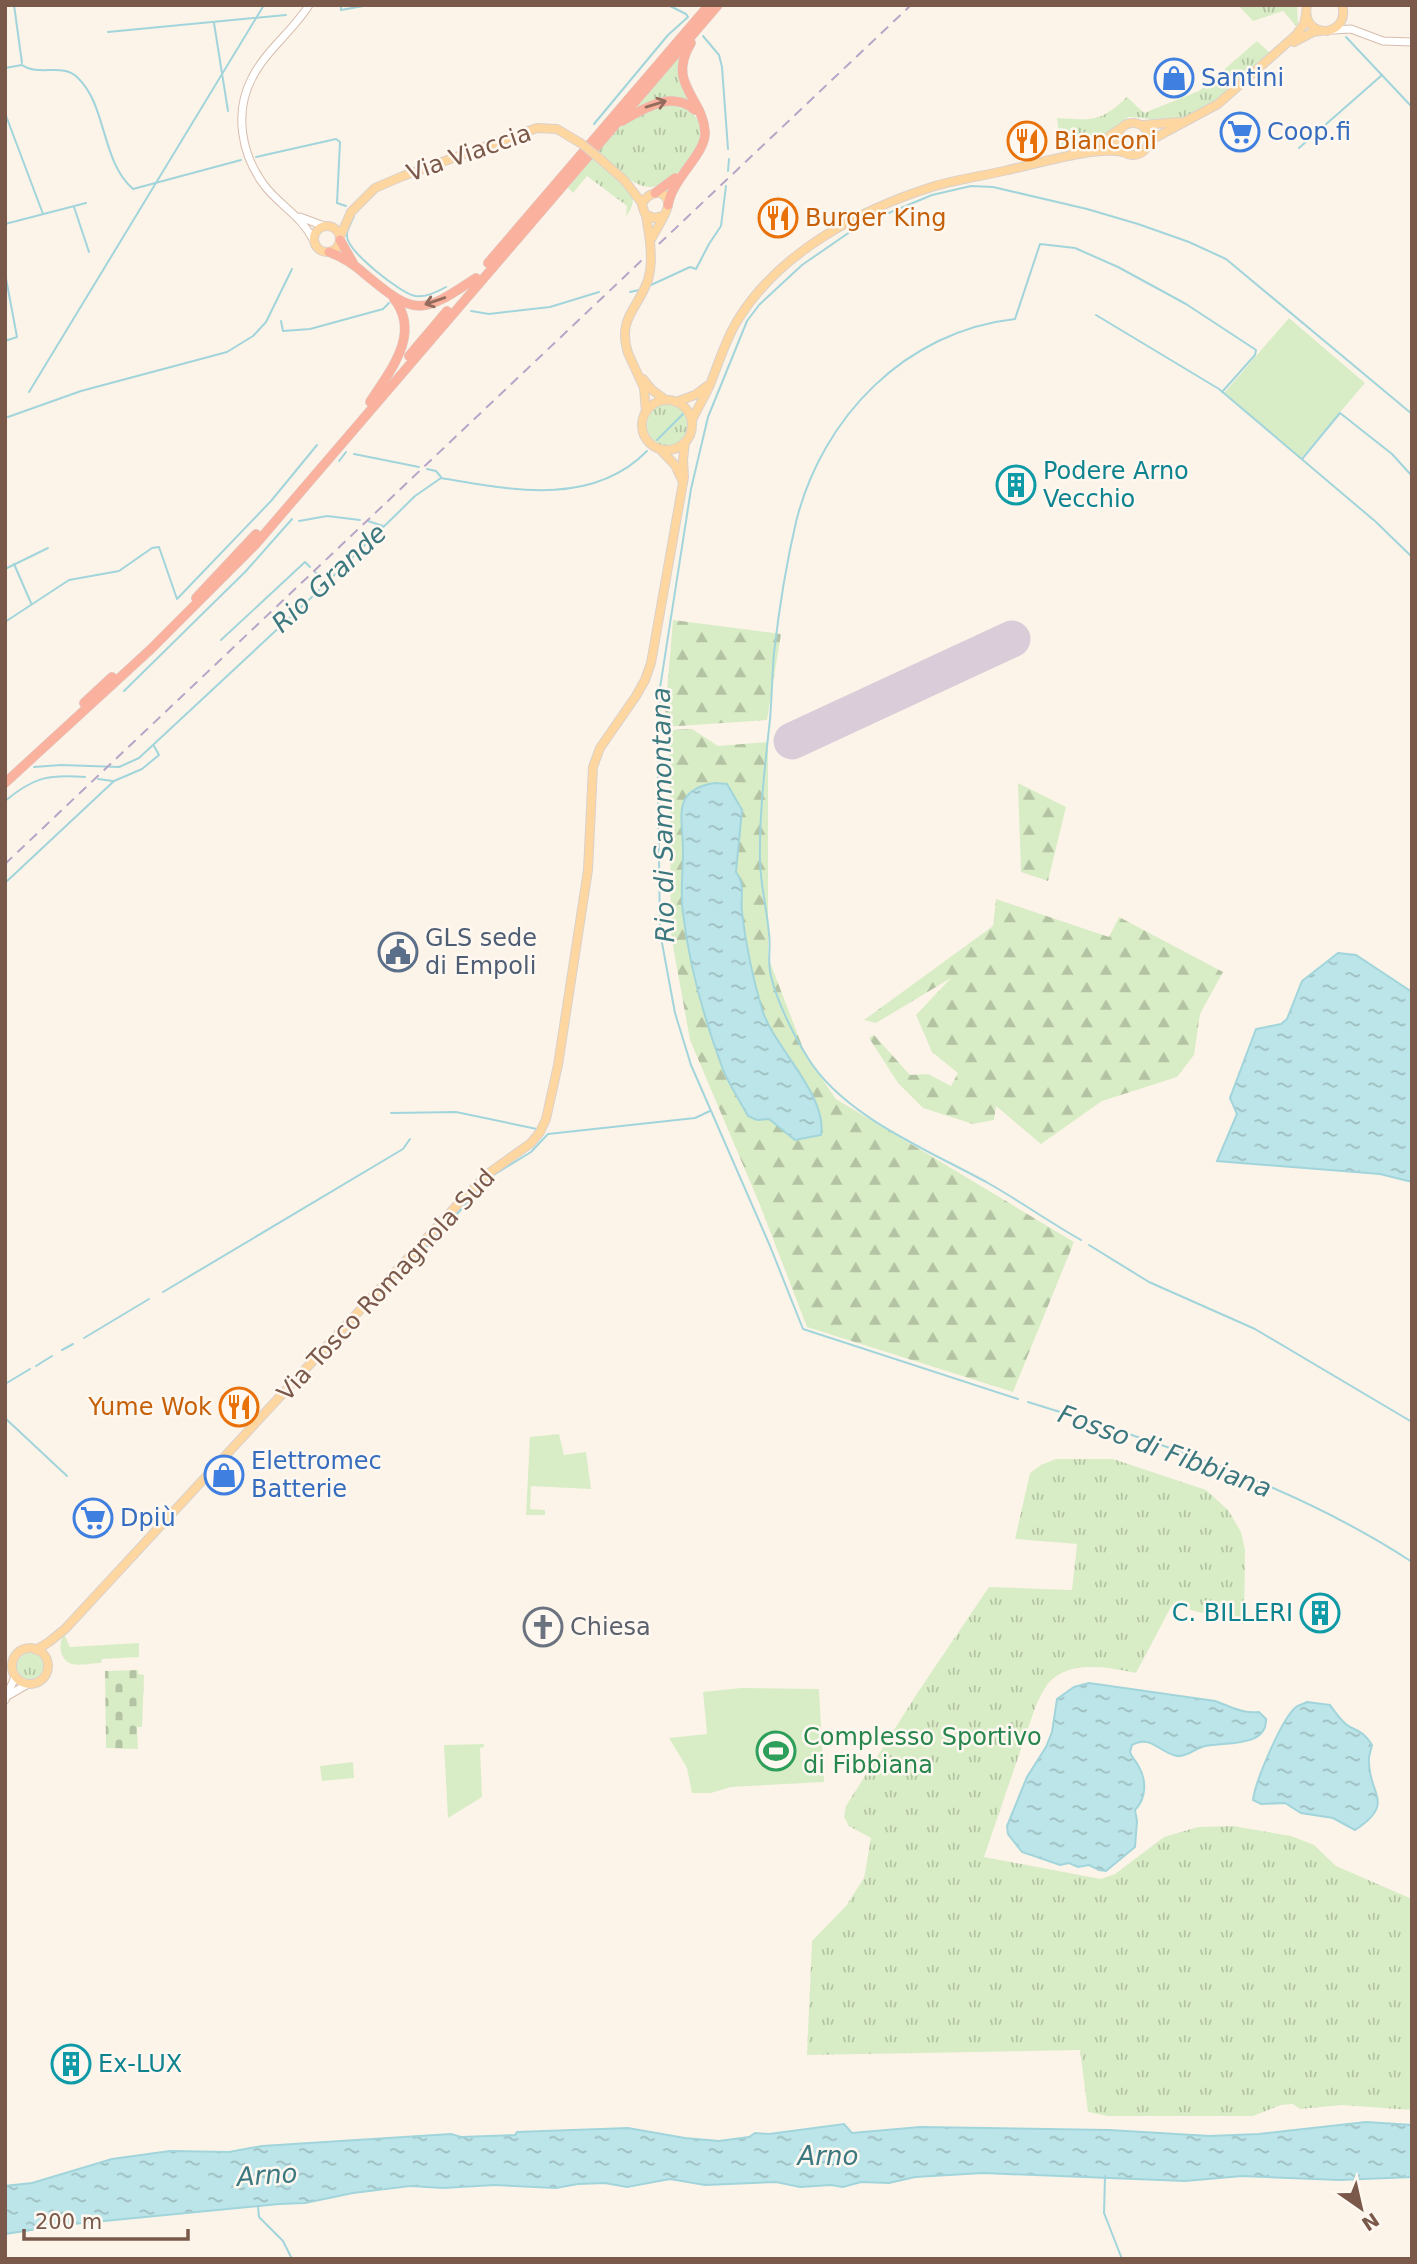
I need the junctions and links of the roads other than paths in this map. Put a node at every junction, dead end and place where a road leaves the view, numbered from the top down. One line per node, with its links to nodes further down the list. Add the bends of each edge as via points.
1 (309, 5): 26 (street, via 252,78 242,127 257,175)
2 (709, 5): 35 (highway)
3 (718, 5): 6 (highway)
4 (1343, 8): 7 (main road, via 1341,23); 9 (street)
5 (1306, 10): 8 (main road, via 1310,25); 11 (main road, via 1302,28)
6 (707, 18): 12 (highway, via 682,65 684,82); 15 (highway)
7 (1333, 30): 8 (main road); 9 (street)
8 (1321, 31): 11 (main road)
9 (1355, 31): 10 (street, via 1382,41)
10 (1412, 42)
11 (1282, 50): 13 (main road, via 1218,104)
12 (699, 114): 15 (highway, one-way to 12, via 642,109 668,101 686,104); 20 (highway, via 705,139)
13 (1185, 121): 14 (main road); 17 (main road)
14 (1143, 125): 16 (main road, via 1133,122); 17 (main road)
15 (614, 126): 48 (highway, via 255,545 151,649)
16 (1119, 129): 18 (main road, via 1116,139); 19 (main road)
17 (1149, 141): 18 (main road, via 1141,153)
18 (1123, 152): 19 (main road)
19 (1057, 159): 38 (main road, via 911,195 813,244 780,270 746,307)
20 (686, 167): 22 (highway); 24 (highway)
21 (625, 180): 22 (main road); 23 (main road); 25 (main road, Via Viaccia, bridge, via 582,144 557,130 530,129 387,182 370,191)
22 (654, 193): 23 (main road); 24 (main road, via 664,196)
23 (642, 203): 27 (main road)
24 (668, 205): 28 (main road)
25 (351, 212): 29 (main road); 30 (main road)
26 (297, 215): 29 (street); 31 (street)
27 (646, 215): 28 (main road, via 655,219); 32 (main road)
28 (663, 215): 32 (main road)
29 (326, 226): 30 (main road, via 335,229); 31 (main road, via 316,232)
30 (340, 239): 33 (main road); 34 (highway)
31 (313, 241): 33 (main road, via 319,250)
32 (650, 241): 37 (main road, bridge, via 646,286 626,323 625,341)
33 (329, 253): 34 (highway)
34 (354, 264): 36 (highway)
35 (475, 278): 36 (highway, one-way to 36, via 426,305 406,304); 40 (highway)
36 (390, 295): 40 (highway, via 404,316 405,335 399,356)
37 (637, 371): 39 (main road); 42 (main road)
38 (712, 382): 41 (main road); 43 (main road)
39 (666, 400): 41 (main road); 42 (main road)
40 (370, 402): 47 (highway, via 194,600)
41 (676, 402): 43 (main road)
42 (646, 412): 45 (main road, via 643,431)
43 (692, 420): 44 (main road)
44 (685, 442): 45 (main road, via 675,449); 46 (main road, Via Tosco Romagnola Sud)
45 (660, 449): 46 (main road, via 675,465)
46 (683, 484): 49 (main road, Via Tosco Romagnola Sud, via 651,663 593,767 586,884 555,1083 540,1132 461,1201)
47 (5, 775)
48 (5, 783)
49 (65, 1629): 50 (main road, Via Tosco Romagnola Sud); 51 (main road, Via Tosco Romagnola Sud)
50 (36, 1650): 51 (main road); 52 (main road, via 22,1650)
51 (46, 1658): 54 (main road, via 45,1677)
52 (9, 1660): 53 (main road)
53 (11, 1671): 54 (main road); 55 (street)
54 (28, 1684): 55 (street)
55 (7, 1698)

